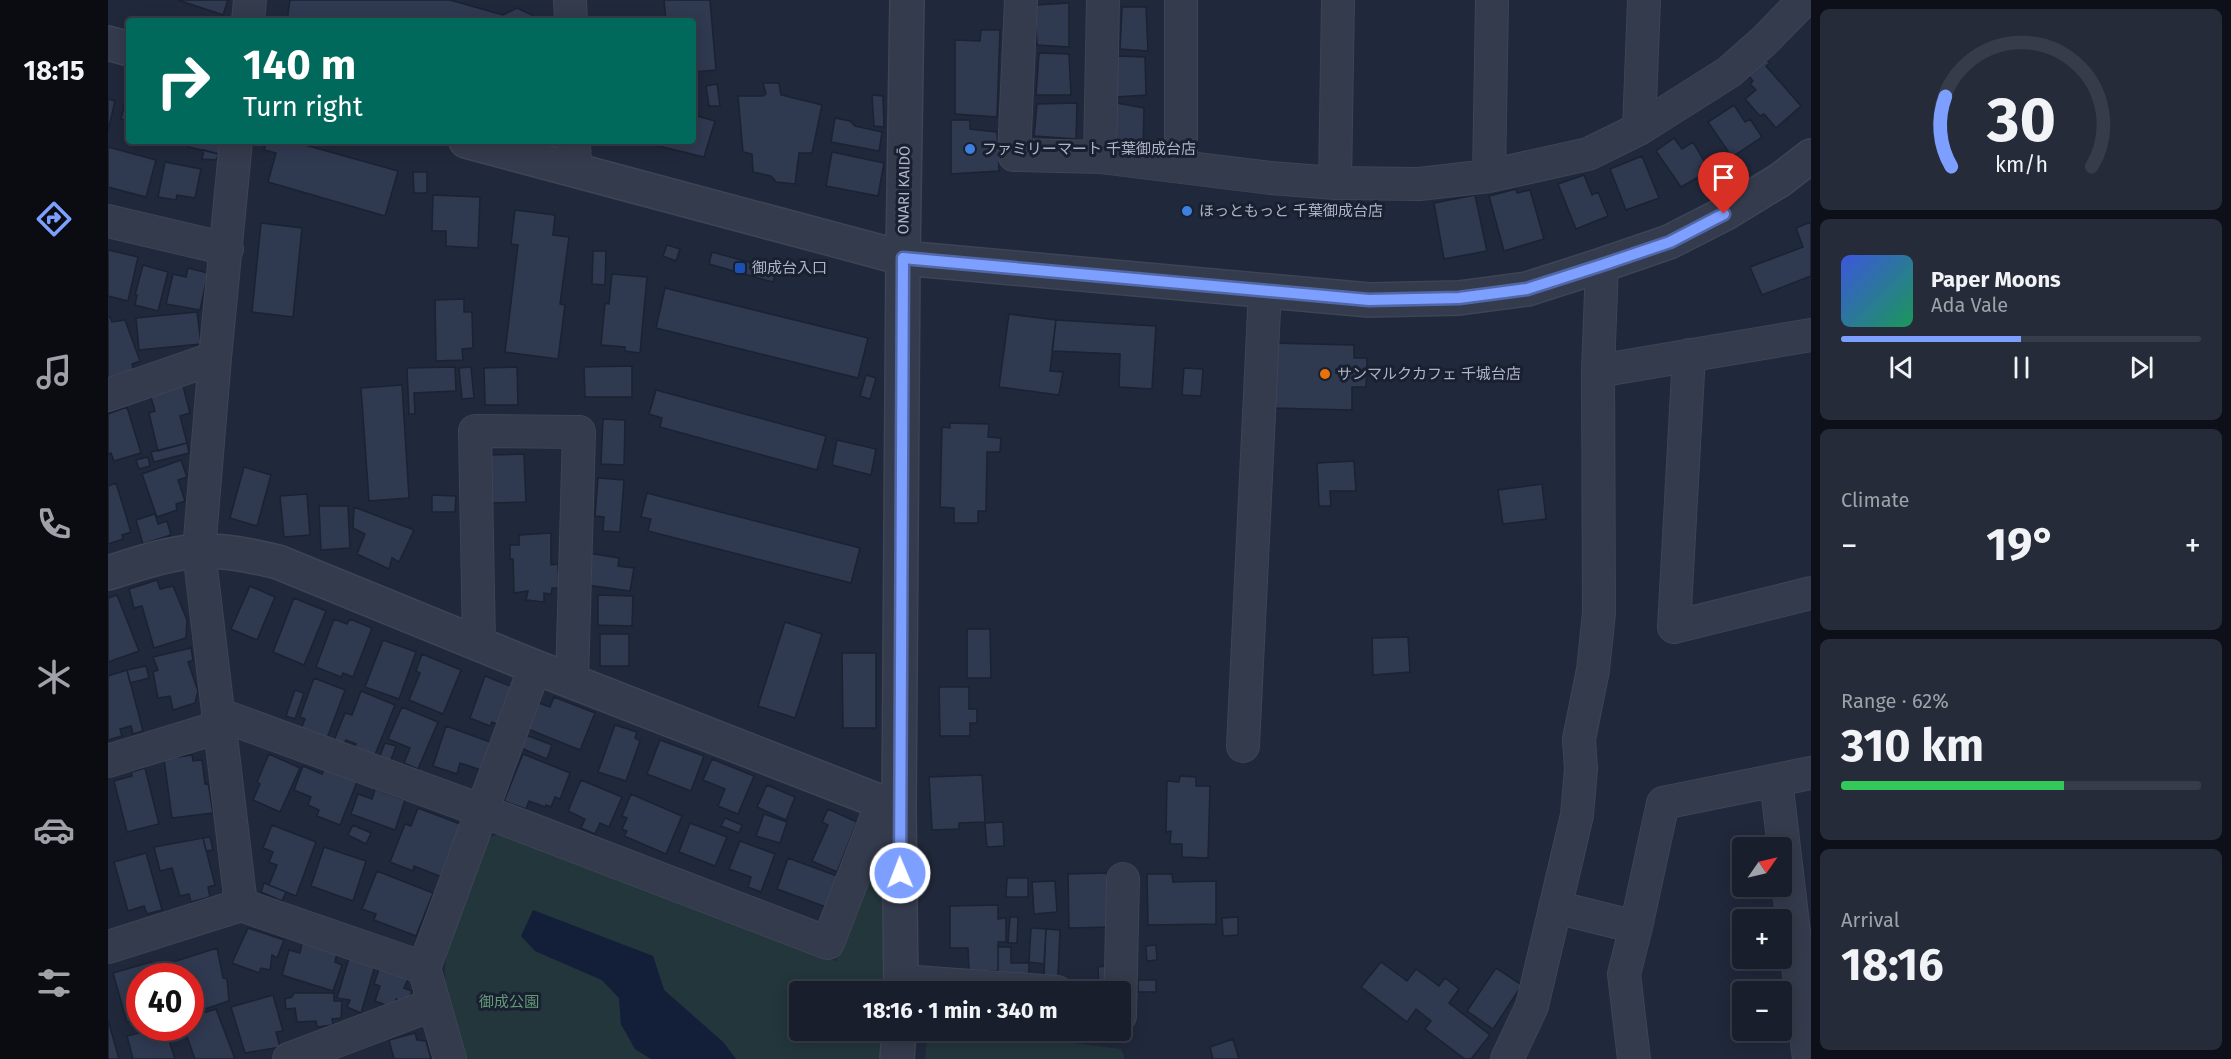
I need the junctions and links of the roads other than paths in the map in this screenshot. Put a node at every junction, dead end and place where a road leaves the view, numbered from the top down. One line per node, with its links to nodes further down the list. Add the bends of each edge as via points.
1 (250, 0): 11 (street)
2 (570, 0): 12 (street)
3 (907, 0): 26 (street, ONARI KAIDŌ)
4 (1021, 0): 20 (street, via 1014,154)
5 (1103, 0): 20 (street)
6 (1181, 0): 21 (street)
7 (1338, 0): 23 (street)
8 (1492, 0): 22 (street)
9 (1644, 0): 15 (street)
10 (1804, 0): 15 (street, via 1729,72)
11 (248, 18)
12 (571, 18)
13 (108, 43): 14 (street)
14 (126, 48)
15 (1639, 129): 22 (street, via 1588,154)
16 (236, 144): 25 (street)
17 (488, 144): 18 (street)
18 (575, 156): 26 (street)
19 (1811, 156): 27 (street, via 1724,214 1670,242)
20 (1100, 157): 21 (street)
21 (1181, 167): 23 (street)
22 (1489, 176): 23 (street, via 1419,184)
23 (1335, 183)
24 (108, 221): 25 (street)
25 (227, 249): 31 (street)
26 (903, 258): 28 (street); 45 (street, ONARI KAIDŌ)
27 (1602, 265): 28 (street, via 1527,289 1459,298 1369,300); 32 (street)
28 (1265, 290): 41 (street)
29 (1811, 335): 30 (street)
30 (1689, 356): 32 (street); 36 (street, via 1674,627)
31 (215, 358): 33 (street); 34 (street)
32 (1598, 371): 49 (street, via 1599,613 1593,670 1579,739 1577,815)
33 (108, 395)
34 (199, 551): 35 (street); 37 (street, via 243,554 278,562); 40 (street)
35 (108, 573)
36 (1811, 593)
37 (479, 644): 38 (street); 39 (street, via 474,431 579,432)
38 (535, 667): 39 (street); 46 (street)
39 (572, 681): 45 (street)
40 (218, 721): 42 (street); 46 (street); 48 (street)
41 (1243, 746)
42 (108, 761)
43 (1811, 773): 44 (street)
44 (1776, 780): 50 (street, via 1663,803); 62 (street)
45 (891, 806): 46 (street, via 828,942); 53 (street, ONARI KAIDŌ)
46 (483, 811): 52 (street)
47 (1123, 879): 54 (street)
48 (241, 905): 51 (street); 52 (street)
49 (1555, 907): 50 (street); 60 (street, via 1532,1006)
50 (1636, 927): 61 (street, via 1624,974)
51 (108, 947)
52 (424, 968): 55 (street)
53 (902, 981)
54 (1121, 981)
55 (434, 1004): 57 (street); 58 (street)
56 (898, 1041): 59 (street)
57 (289, 1059)
58 (450, 1059)
59 (897, 1059)
60 (1507, 1059)
61 (1634, 1059)
62 (1809, 1059)

